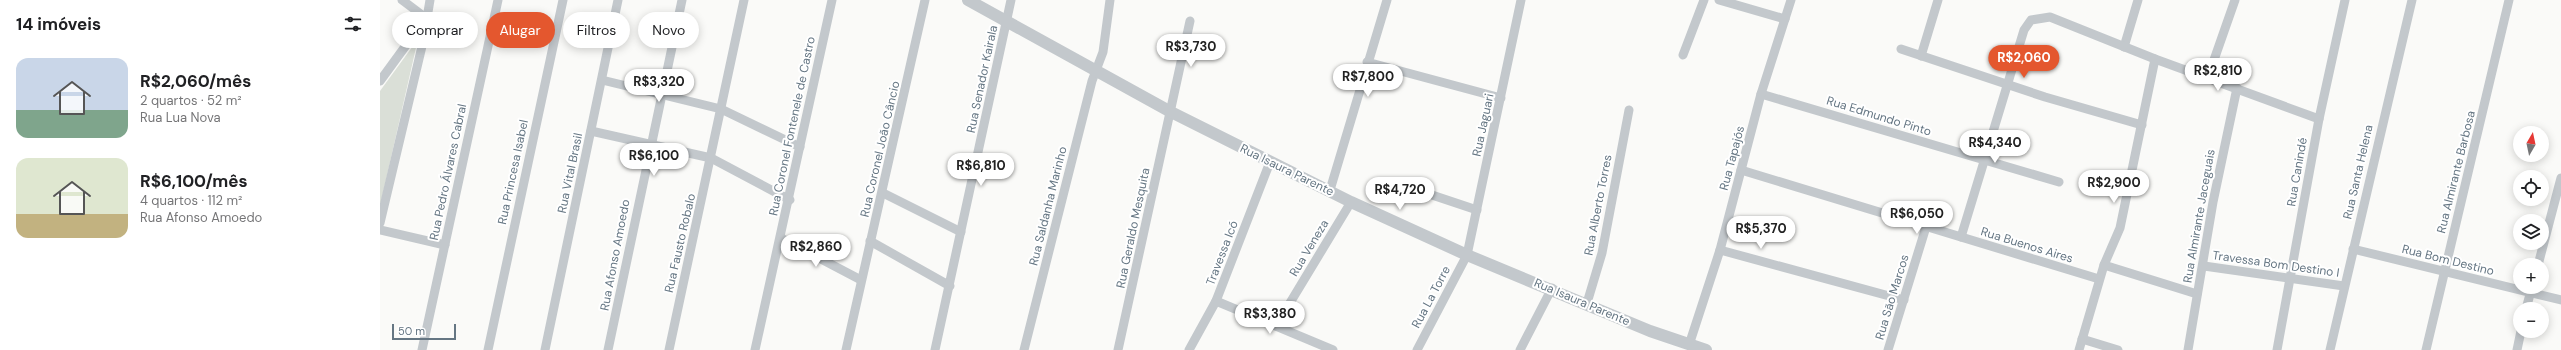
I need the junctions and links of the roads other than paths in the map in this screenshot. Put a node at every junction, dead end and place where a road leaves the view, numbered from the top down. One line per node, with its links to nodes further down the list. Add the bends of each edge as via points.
1 (402, 0): 24 (street)
2 (430, 0): 25 (street)
3 (498, 0): 73 (street, Rua Pedro Álvares Cabral)
4 (563, 0): 99 (street, Rua Princesa Isabel)
5 (618, 0): 39 (street, Rua Vital Brasil)
6 (682, 0): 43 (street, Rua Afonso Amoedo)
7 (744, 0): 46 (street, Rua Fausto Robalo)
8 (832, 0): 53 (street, Rua Coronel Fontenele de Castro)
9 (925, 0): 62 (street, Rua Coronel João Câncio)
10 (968, 0): 27 (street, Rua Isaura Parente)
11 (1011, 0): 27 (street, Rua Senador Kairala)
12 (1110, 0): 37 (street, Rua Saldanha Marinho, via 1103,52)
13 (1387, 0): 36 (street)
14 (1521, 0): 45 (street, Rua Jaguari)
15 (1704, 0): 33 (street)
16 (1719, 0): 26 (street)
17 (1791, 0): 26 (street, Rua Tapajós)
18 (1938, 0): 34 (street)
19 (2138, 0): 29 (street)
20 (2235, 0): 38 (street)
21 (2345, 0): 49 (street, Rua Canindé)
22 (2412, 0): 74 (street, Rua Santa Helena)
23 (2509, 0): 80 (street, Rua Almirante Barbosa)
24 (418, 12)
25 (427, 12)
26 (1785, 19): 44 (street, Rua Tapajós)
27 (1007, 20): 37 (street, Rua Isaura Parente); 69 (street, Rua Senador Kairala)
28 (1190, 21): 48 (street, Rua Geraldo Mesquita)
29 (2124, 47): 35 (street); 41 (street, via 2050,17 2031,20 2024,30)
30 (404, 48): 40 (street)
31 (422, 48): 66 (street)
32 (1901, 49): 34 (street)
33 (1683, 55)
34 (1921, 56): 41 (street)
35 (2155, 59): 38 (street); 50 (street)
36 (1367, 62): 45 (street); 61 (street)
37 (1096, 69): 48 (street, Rua Isaura Parente); 106 (street, Rua Saldanha Marinho)
38 (2208, 77): 42 (street)
39 (602, 80): 43 (street); 51 (street, Rua Vital Brasil)
40 (380, 82)
41 (2009, 85): 50 (street); 55 (street)
42 (2237, 88): 49 (street); 79 (street, Rua Almirante Jaceguais, via 2213,202)
43 (662, 93): 46 (street); 52 (street, Rua Afonso Amoedo)
44 (1761, 94): 55 (street, Rua Edmundo Pinto); 57 (street, Rua Tapajós)
45 (1501, 98): 65 (street, Rua Jaguari)
46 (721, 109): 53 (street); 54 (street, Rua Fausto Robalo)
47 (1629, 110): 93 (street, Rua Alberto Torres, via 1602,253)
48 (1171, 112): 56 (street, Rua Isaura Parente); 107 (street, Rua Geraldo Mesquita)
49 (2319, 119): 81 (street, Rua Canindé)
50 (2142, 125): 78 (street, via 2120,228)
51 (592, 131): 52 (street); 100 (street, Rua Vital Brasil)
52 (650, 143): 54 (street); 101 (street, Rua Afonso Amoedo)
53 (800, 147): 63 (street, Rua Coronel Fontenele de Castro)
54 (711, 158): 63 (street); 102 (street, Rua Fausto Robalo)
55 (1985, 160): 59 (street, Rua Edmundo Pinto); 71 (street)
56 (1270, 162): 61 (street, Rua Isaura Parente); 92 (street, Travessa Icó)
57 (1741, 170): 67 (street, Rua Buenos Aires); 75 (street, Rua Tapajós)
58 (2561, 178): 77 (street)
59 (2059, 182)
60 (1405, 186): 65 (street)
61 (1330, 190): 64 (street, Rua Isaura Parente)
62 (883, 193): 69 (street); 72 (street, Rua Coronel João Câncio)
63 (790, 200): 70 (street, Rua Coronel Fontenele de Castro)
64 (1351, 202): 76 (street, Rua Isaura Parente); 94 (street, Rua Veneza)
65 (1477, 210): 76 (street, Rua Jaguari)
66 (380, 223)
67 (1926, 227): 71 (street, Rua Buenos Aires); 90 (street, Rua São Marcos)
68 (380, 230): 73 (street)
69 (961, 232): 84 (street, Rua Senador Kairala)
70 (781, 238): 83 (street); 103 (street, Rua Coronel Fontenele de Castro)
71 (1961, 238): 82 (street, Rua Buenos Aires)
72 (870, 241): 83 (street, Rua Coronel João Câncio); 84 (street)
73 (445, 245): 98 (street, Rua Pedro Álvares Cabral)
74 (2353, 249): 80 (street, Rua Bom Destino); 85 (street, Rua Santa Helena)
75 (1720, 250): 90 (street); 97 (street, Rua Tapajós)
76 (1467, 255): 87 (street, Rua Isaura Parente); 110 (street, Rua La Torre)
77 (2540, 258)
78 (2104, 265): 82 (street); 88 (street)
79 (2204, 266): 81 (street, Travessa Bom Destino I); 88 (street, Rua Almirante Jaceguais)
80 (2443, 271): 86 (street, Rua Bom Destino); 119 (street, Rua Almirante Barbosa)
81 (2290, 277): 85 (street, Travessa Bom Destino I); 117 (street, Rua Canindé)
82 (2099, 279): 96 (street)
83 (861, 280): 104 (street, Rua Coronel João Câncio)
84 (950, 286): 105 (street, Rua Senador Kairala)
85 (2344, 286): 118 (street, Rua Santa Helena)
86 (2513, 286)
87 (1552, 288): 93 (street, Rua Isaura Parente); 111 (street)
88 (2197, 294): 116 (street, Rua Almirante Jaceguais)
89 (2543, 294): 91 (street, Rua Bom Destino)
90 (1904, 300): 113 (street, Rua São Marcos)
91 (2561, 300)
92 (1216, 301): 94 (street); 108 (street, Travessa Icó)
93 (1586, 303): 97 (street, Rua Isaura Parente)
94 (1276, 326): 109 (street)
95 (2520, 338): 120 (street)
96 (2082, 339): 114 (street); 115 (street)
97 (1689, 345): 112 (street, Rua Isaura Parente)
98 (422, 350)
99 (488, 350)
100 (545, 350)
101 (608, 350)
102 (669, 350)
103 (755, 350)
104 (846, 350)
105 (935, 350)
106 (1024, 350)
107 (1118, 350)
108 (1190, 350)
109 (1333, 350)
110 (1417, 350)
111 (1520, 350)
112 (1706, 350)
113 (1888, 350)
114 (2079, 350)
115 (2118, 350)
116 (2188, 350)
117 (2278, 350)
118 (2330, 350)
119 (2426, 350)
120 (2517, 350)

